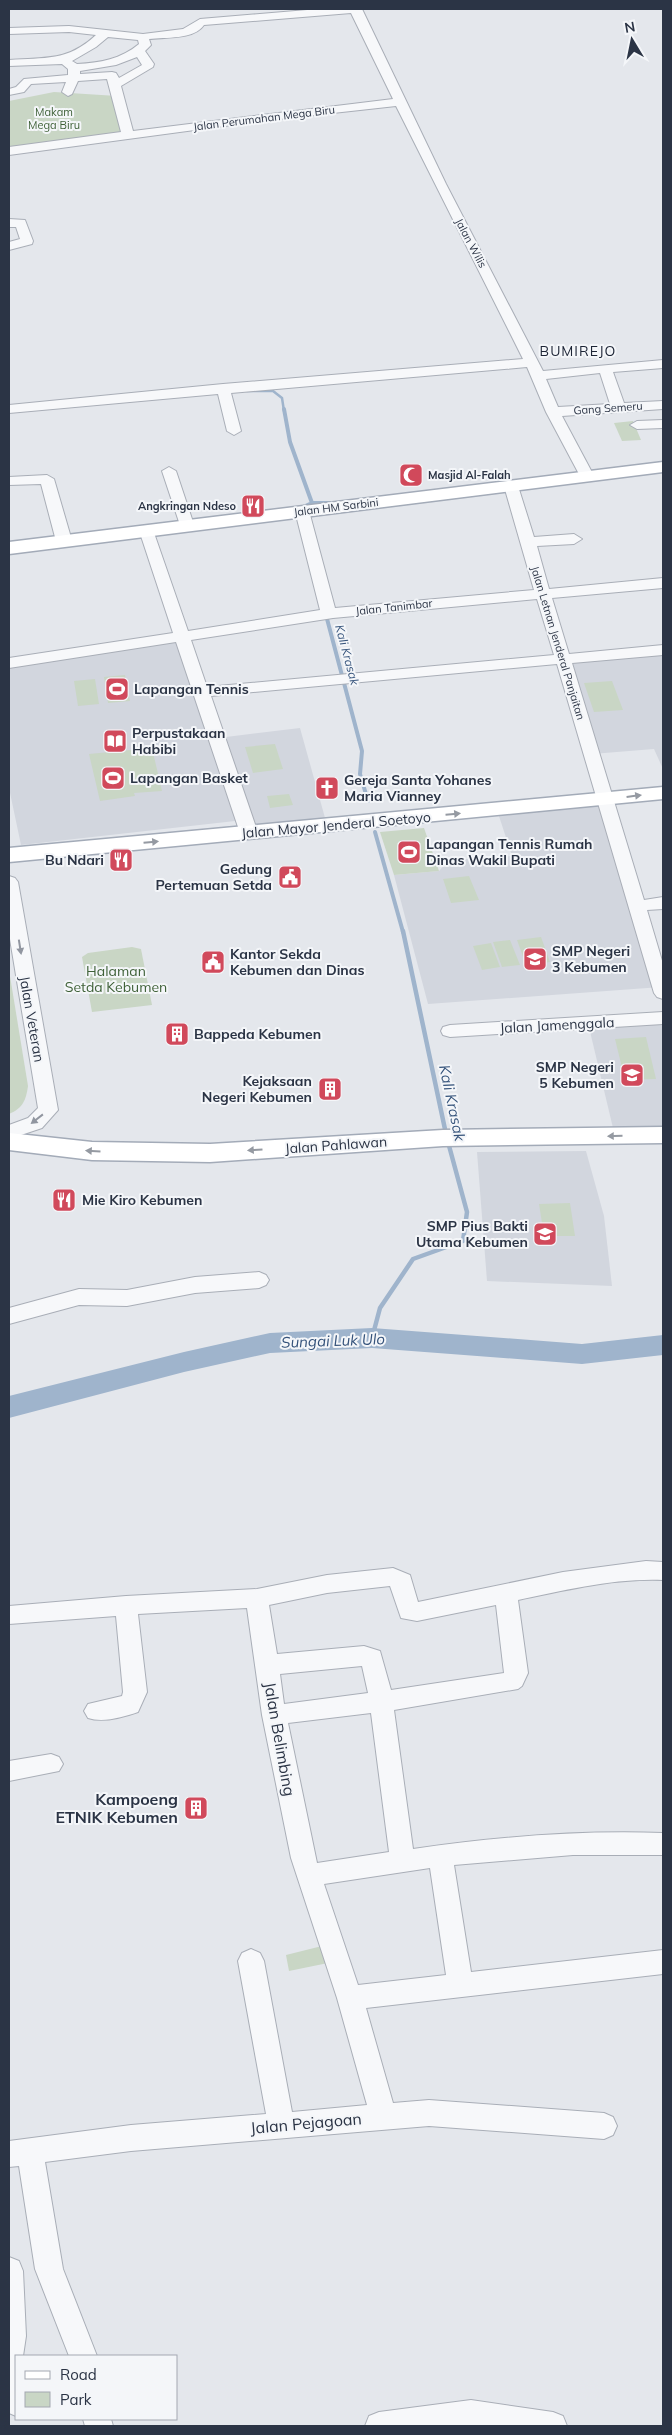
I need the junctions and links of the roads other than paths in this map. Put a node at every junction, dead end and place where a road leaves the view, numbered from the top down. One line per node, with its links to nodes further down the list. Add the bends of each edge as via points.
1 (193, 9): 3 (street)
2 (355, 9): 3 (street); 16 (street, Jalan Wilis)
3 (200, 22): 6 (street, via 196,29)
4 (9, 31): 5 (street, via 69,29)
5 (105, 33): 6 (street); 8 (street)
6 (143, 38): 7 (street, via 145,45)
7 (140, 50): 11 (street, via 102,66); 13 (street, via 147,67)
8 (65, 60): 9 (street); 11 (street)
9 (24, 61): 10 (street); 12 (street)
10 (9, 63)
11 (74, 73): 12 (street); 13 (street, via 112,75); 15 (street)
12 (28, 80): 14 (street, via 20,90)
13 (116, 84): 17 (street)
14 (9, 92)
15 (68, 92)
16 (400, 102): 17 (street, Jalan Perumahan Mega Biru); 21 (street, Jalan Wilis)
17 (128, 134): 18 (street, Jalan Perumahan Mega Biru)
18 (9, 151)
19 (9, 223): 20 (street, via 21,223 27,241)
20 (9, 246)
21 (532, 362): 24 (street, Jalan Wilis); 25 (street)
22 (663, 364): 23 (street)
23 (605, 368): 24 (street); 27 (street)
24 (538, 376): 29 (street, Jalan Wilis)
25 (223, 388): 28 (street); 32 (street)
26 (663, 405): 27 (street, Gang Semeru)
27 (618, 407): 29 (street, Gang Semeru)
28 (9, 408)
29 (553, 412): 35 (street, Jalan Wilis)
30 (663, 424): 31 (street)
31 (637, 425)
32 (234, 431)
33 (663, 467): 35 (main road, Jalan HM Sarbini)
34 (169, 471): 39 (street)
35 (586, 474): 37 (main road, Jalan HM Sarbini)
36 (9, 481): 42 (street, via 47,479)
37 (511, 486): 38 (main road, Jalan HM Sarbini); 43 (street, Jalan Letnan Jenderal Panjaitan)
38 (302, 511): 39 (main road, Jalan HM Sarbini); 47 (street)
39 (187, 525): 40 (main road, Jalan HM Sarbini)
40 (146, 530): 42 (main road, Jalan HM Sarbini); 48 (street)
41 (574, 539): 43 (street)
42 (64, 541): 44 (main road, Jalan HM Sarbini)
43 (528, 542): 46 (street, Jalan Letnan Jenderal Panjaitan)
44 (9, 548)
45 (663, 583): 46 (street, Jalan Tanimbar)
46 (544, 594): 47 (street, Jalan Tanimbar); 50 (street, Jalan Letnan Jenderal Panjaitan)
47 (326, 614): 48 (street, Jalan Tanimbar)
48 (183, 638): 51 (street, Jalan Tanimbar); 52 (street)
49 (663, 650): 50 (street)
50 (563, 658): 52 (street); 54 (street, Jalan Letnan Jenderal Panjaitan)
51 (9, 663)
52 (203, 692): 55 (street)
53 (663, 793): 54 (main road, Jalan Mayor Jenderal Soetoyo, one-way to 53)
54 (605, 799): 55 (main road, Jalan Mayor Jenderal Soetoyo, one-way to 54); 59 (street, Jalan Letnan Jenderal Panjaitan)
55 (249, 833): 56 (main road, Jalan Mayor Jenderal Soetoyo, one-way to 55)
56 (9, 855)
57 (9, 882): 63 (street, Jalan Veteran, one-way to 63, via 48,1110 35,1123)
58 (663, 903): 59 (street)
59 (637, 906): 60 (street, Jalan Letnan Jenderal Panjaitan)
60 (663, 993)
61 (663, 1018): 62 (street, Jalan Jamenggala)
62 (450, 1031)
63 (9, 1132)
64 (663, 1135): 65 (main road, Jalan Pahlawan, one-way to 65, via 449,1138 210,1153 92,1152)
65 (20, 1142)
66 (259, 1280): 67 (street, via 195,1285 127,1298 79,1297)
67 (9, 1316)
68 (663, 1571): 69 (street, via 646,1570 563,1581)
69 (506, 1594): 70 (street, via 412,1612 408,1608 402,1582 381,1576); 74 (street, via 516,1673 514,1679 501,1685)
70 (257, 1598): 71 (street); 73 (street, Jalan Belimbing)
71 (126, 1605): 72 (street); 75 (street, via 135,1692 133,1700 130,1705)
72 (9, 1615)
73 (268, 1665): 74 (street, via 368,1656 373,1662); 76 (street, Jalan Belimbing)
74 (381, 1701): 76 (street); 81 (street)
75 (96, 1711)
76 (274, 1715): 82 (street, Jalan Belimbing)
77 (51, 1764): 78 (street)
78 (9, 1771)
79 (663, 1844): 80 (street, via 573,1843)
80 (440, 1855): 81 (street); 85 (street)
81 (402, 1860): 82 (street)
82 (308, 1876): 86 (street, Jalan Belimbing)
83 (250, 1961): 88 (street)
84 (663, 1962): 85 (street)
85 (460, 1985): 86 (street)
86 (350, 1998): 87 (street, Jalan Belimbing)
87 (383, 2116): 88 (street, Jalan Pejagoan); 89 (street, Jalan Pejagoan, via 429,2113)
88 (281, 2125): 90 (street, Jalan Pejagoan, via 131,2138)
89 (604, 2126)
90 (20, 2152): 92 (street, via 49,2269)
91 (9, 2271): 93 (street, via 12,2336)
92 (83, 2355)
93 (9, 2357): 94 (street)
94 (15, 2396)
95 (379, 2426): 96 (street, via 471,2414)
96 (553, 2426)

